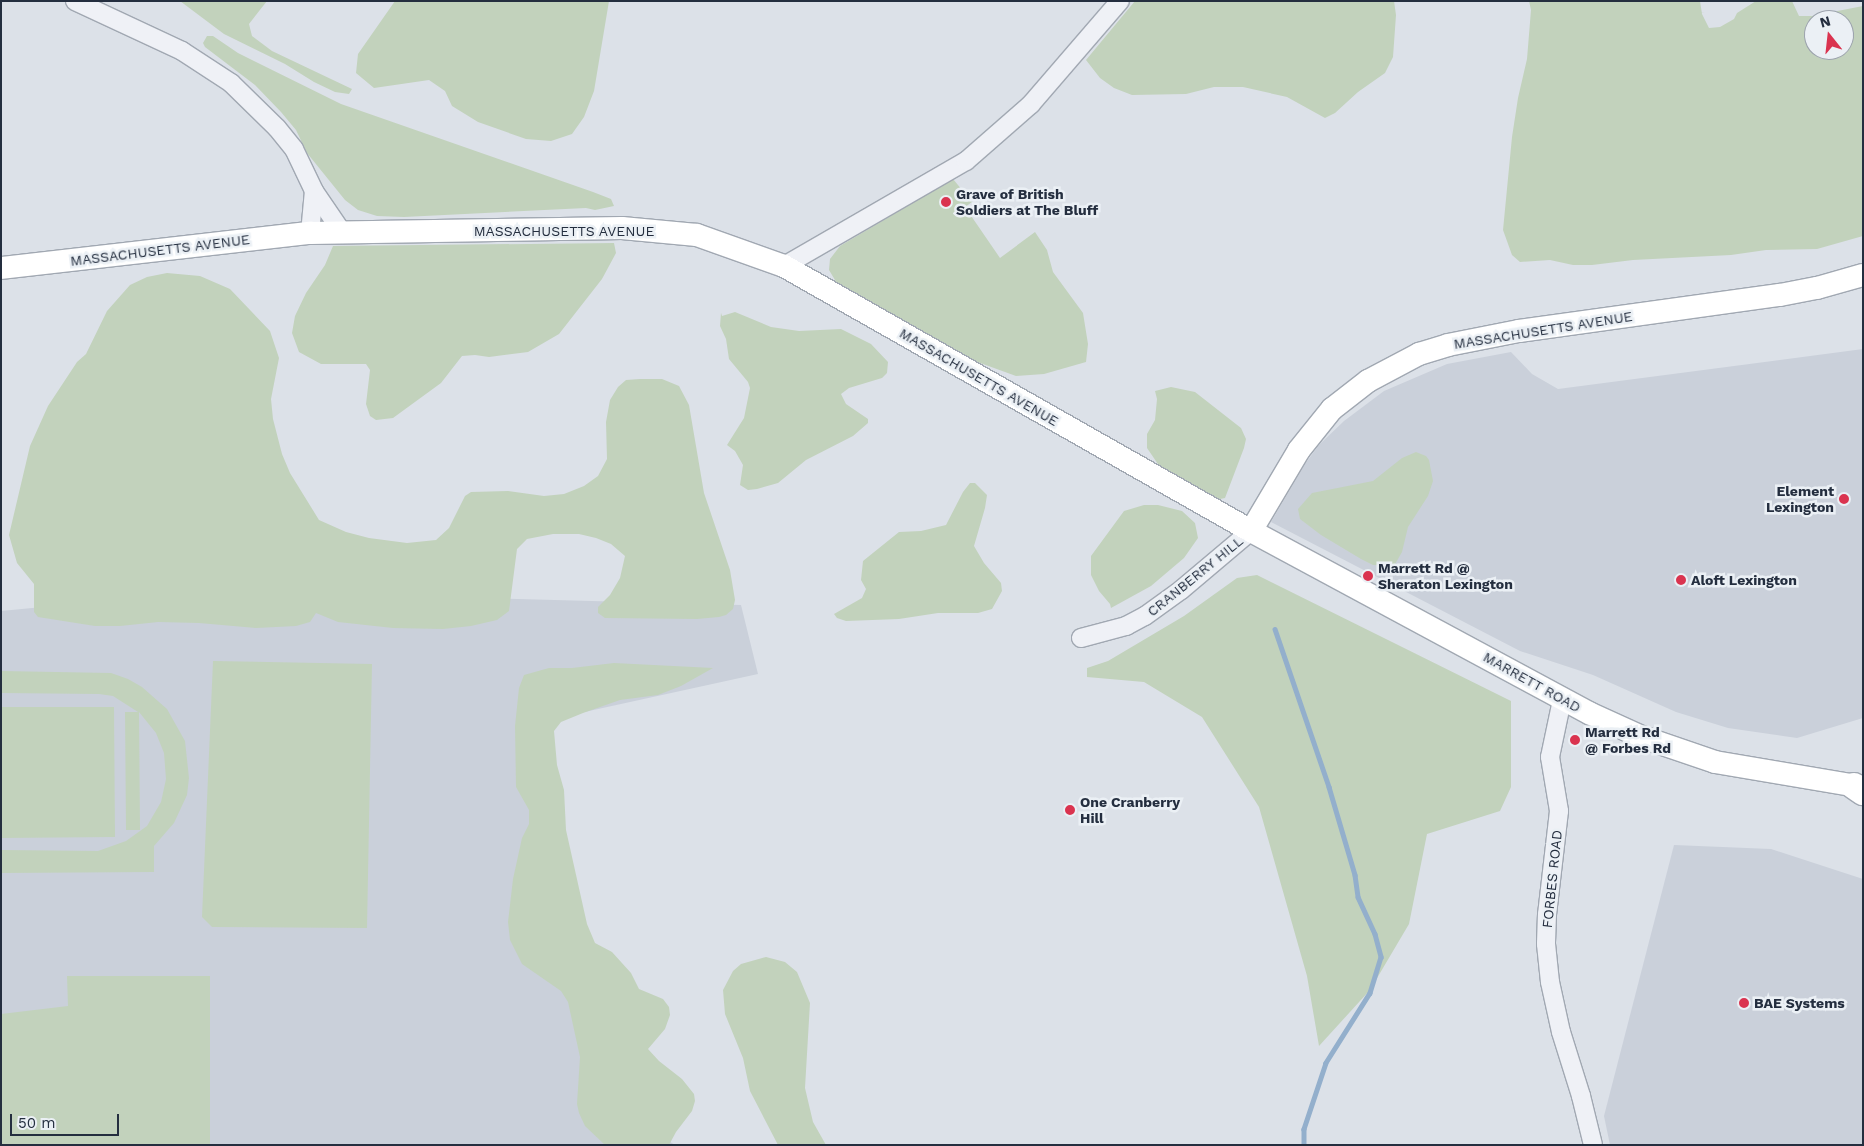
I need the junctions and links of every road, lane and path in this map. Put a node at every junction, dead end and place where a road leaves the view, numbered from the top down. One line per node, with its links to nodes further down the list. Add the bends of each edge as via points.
1 (75, 1): 3 (street, via 182,51 231,83 288,142)
2 (1120, 1): 6 (street, via 1031,104 966,161)
3 (314, 191): 4 (street); 5 (street)
4 (342, 232): 5 (main road, MASSACHUSETTS AVENUE); 6 (main road, MASSACHUSETTS AVENUE, via 642,230 697,235)
5 (310, 233): 7 (main road, MASSACHUSETTS AVENUE)
6 (784, 266): 9 (main road, MASSACHUSETTS AVENUE)
7 (1, 268)
8 (1863, 275): 9 (main road, MASSACHUSETTS AVENUE, via 1780,295 1519,331 1448,344 1419,354 1368,381 1332,409 1299,450)
9 (1251, 531): 10 (street, CRANBERRY HILL, via 1145,616 1119,628); 11 (main road, MARRETT ROAD)
10 (1081, 638)
11 (1562, 700): 12 (main road, MARRETT ROAD, via 1642,737 1715,762); 13 (street, FORBES ROAD, via 1550,757 1559,812 1546,944 1550,982)
12 (1860, 788)
13 (1592, 1145)

